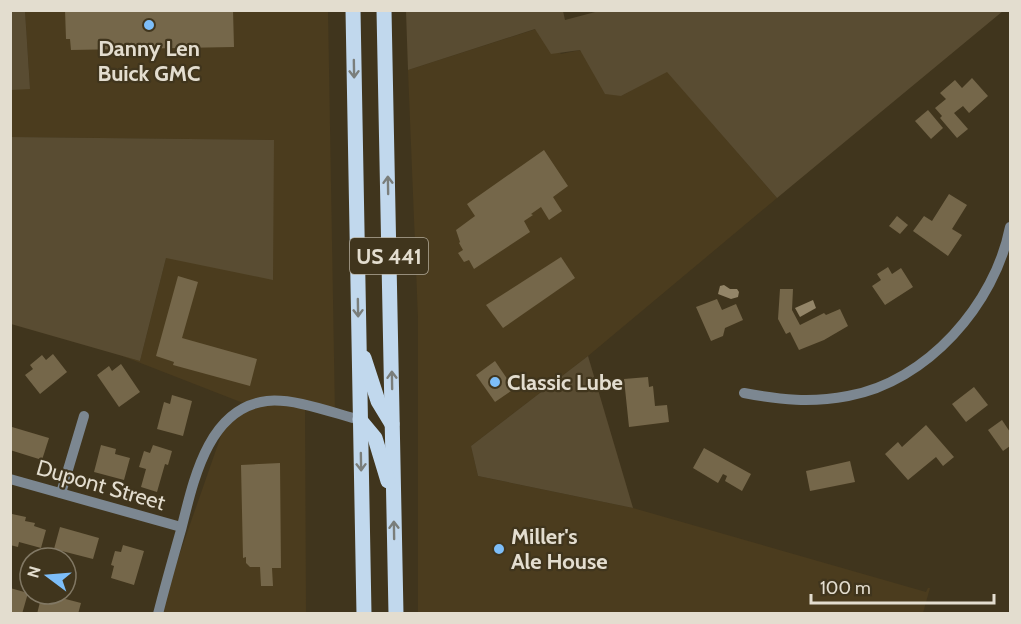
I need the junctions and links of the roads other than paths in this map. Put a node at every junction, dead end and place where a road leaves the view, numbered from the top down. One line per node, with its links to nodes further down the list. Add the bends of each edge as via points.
1 (353, 10): 4 (main road, US 441, one-way to 4)
2 (384, 10): 8 (main road, US 441, one-way to 2)
3 (1011, 227): 5 (street, via 977,306 946,343 911,370 865,392 834,398 798,401)
4 (359, 341): 7 (main road, US 441); 8 (main road, via 378,401)
5 (744, 393)
6 (84, 416): 10 (street)
7 (360, 420): 11 (main road, via 375,438); 12 (street, via 283,401 254,404 239,412 221,427 206,450); 14 (main road, US 441, one-way to 14)
8 (393, 424): 11 (main road, US 441)
9 (10, 479): 10 (street, Dupont Street)
10 (62, 493): 12 (street, Dupont Street)
11 (394, 501): 15 (main road, US 441, one-way to 11)
12 (181, 528): 13 (street)
13 (158, 614)
14 (364, 614)
15 (396, 614)

